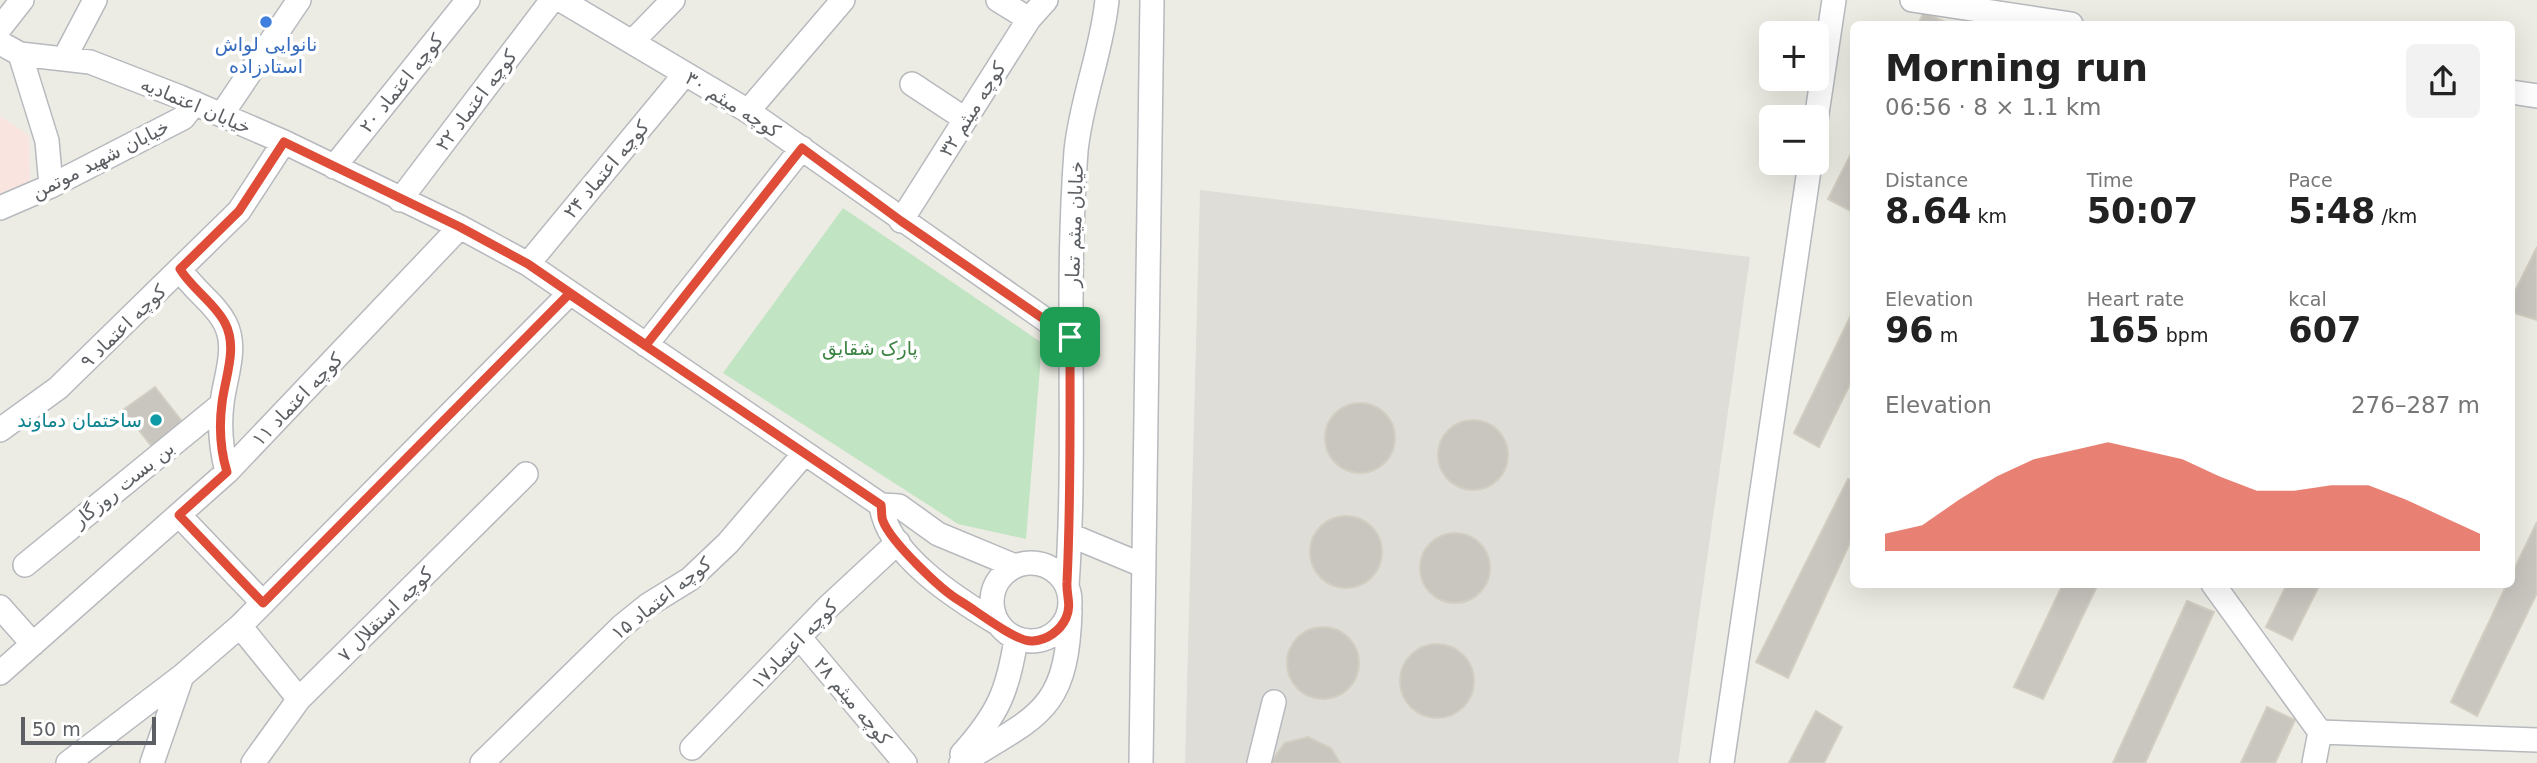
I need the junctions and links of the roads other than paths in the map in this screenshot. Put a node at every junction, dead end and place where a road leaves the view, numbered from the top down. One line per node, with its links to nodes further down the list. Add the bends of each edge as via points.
1 (22, 0): 17 (street)
2 (95, 0): 20 (street)
3 (299, 0): 28 (street)
4 (468, 0): 32 (street, کوچه اعتماد ۲۰)
5 (552, 0): 35 (street, کوچه اعتماد ۲۲)
6 (561, 0): 18 (street, کوچه میثم ۳۰)
7 (673, 0): 18 (street)
8 (843, 0): 27 (street)
9 (998, 0): 15 (street)
10 (1046, 0): 15 (street, کوچه میثم ۳۲)
11 (1107, 0): 42 (street, خیابان میثم تمار, via 1076,148)
12 (1152, 0): 55 (street)
13 (1834, 0): 26 (street)
14 (1912, 0): 16 (street)
15 (1029, 19): 29 (street, کوچه میثم ۳۲)
16 (2051, 21)
17 (0, 28)
18 (632, 42): 21 (street, کوچه میثم ۳۰)
19 (10, 48): 20 (street, خیابان اعتمادیه); 34 (street, via 47,141)
20 (65, 57): 25 (street, خیابان اعتمادیه, via 90,62)
21 (685, 74): 27 (street, کوچه میثم ۳۰); 39 (street, کوچه اعتماد ۲۴)
22 (912, 84): 29 (street)
23 (2515, 93): 24 (street)
24 (2537, 96)
25 (188, 100): 28 (street, خیابان اعتمادیه); 34 (street, خیابان شهید موتمن, via 183,118)
26 (1818, 105)
27 (748, 111): 31 (street, کوچه میثم ۳۰)
28 (222, 114): 30 (street, خیابان اعتمادیه)
29 (965, 119): 37 (street, کوچه میثم ۳۲)
30 (284, 142): 32 (street, خیابان اعتمادیه); 40 (street, کوچه اعتماد ۹, via 239,211)
31 (802, 148): 37 (street, کوچه میثم ۳۰); 43 (street)
32 (334, 167): 35 (street, خیابان اعتمادیه)
33 (1808, 175): 81 (street)
34 (51, 179): 36 (street, خیابان شهید موتمن)
35 (400, 200): 38 (street, خیابان اعتمادیه)
36 (0, 208)
37 (901, 221): 42 (street, کوچه میثم ۳۰)
38 (460, 227): 39 (street, خیابان اعتمادیه); 47 (street, کوچه اعتماد ۱۱)
39 (528, 264): 41 (street, خیابان اعتمادیه)
40 (180, 269): 44 (street, via 225,322 231,353); 45 (street, کوچه اعتماد ۹, via 58,388)
41 (569, 294): 43 (street, خیابان اعتمادیه); 58 (street)
42 (1070, 337): 51 (street, خیابان میثم تمار)
43 (646, 345): 46 (street, خیابان اعتمادیه)
44 (222, 404): 47 (street, via 221,450); 53 (street, بن بست روزگار)
45 (0, 430)
46 (803, 455): 49 (street, خیابان اعتمادیه); 75 (street, کوچه اعتماد ۱۵, via 728,543 690,579 622,626)
47 (227, 472): 50 (street, کوچه اعتماد ۱۱)
48 (526, 474): 67 (street, کوچه استقلال ۷)
49 (881, 505): 52 (street, via 883,521); 54 (street, خیابان اعتمادیه, via 898,506 938,534)
50 (179, 515): 58 (street); 64 (street, کوچه اعتماد ۱۱)
51 (1070, 535): 54 (street, via 1050,552); 55 (street); 57 (street, خیابان میثم تمار)
52 (898, 542): 60 (street, via 951,595); 62 (street, کوچه اعتماد۱۷)
53 (24, 565)
54 (1022, 565): 57 (street, via 1051,570); 60 (street, via 1002,575 994,588 991,603)
55 (1143, 565): 79 (street)
56 (2216, 588): 69 (street)
57 (1068, 594): 63 (street, via 1067,616 1053,634 1031,642); 78 (street, خیابان میثم تمار, via 1068,653 1060,684 1049,703 1023,725)
58 (263, 603): 61 (street)
59 (0, 607): 64 (street)
60 (997, 623): 63 (street)
61 (240, 626): 66 (street); 67 (street)
62 (800, 638): 71 (street, کوچه اعتماد۱۷); 76 (street, کوچه میثم ۲۸)
63 (1016, 639): 77 (street, via 1007,683 990,724)
64 (33, 644): 65 (street, کوچه اعتماد ۱۱)
65 (0, 673)
66 (182, 676): 72 (street); 73 (street)
67 (299, 699): 74 (street, کوچه استقلال ۷)
68 (1274, 702): 80 (street)
69 (2320, 732): 70 (street); 82 (street)
70 (2537, 740)
71 (692, 748)
72 (68, 763)
73 (152, 763)
74 (253, 763)
75 (482, 763)
76 (905, 763)
77 (954, 763)
78 (961, 763)
79 (1141, 763)
80 (1259, 763)
81 (1722, 763)
82 (2314, 763)

